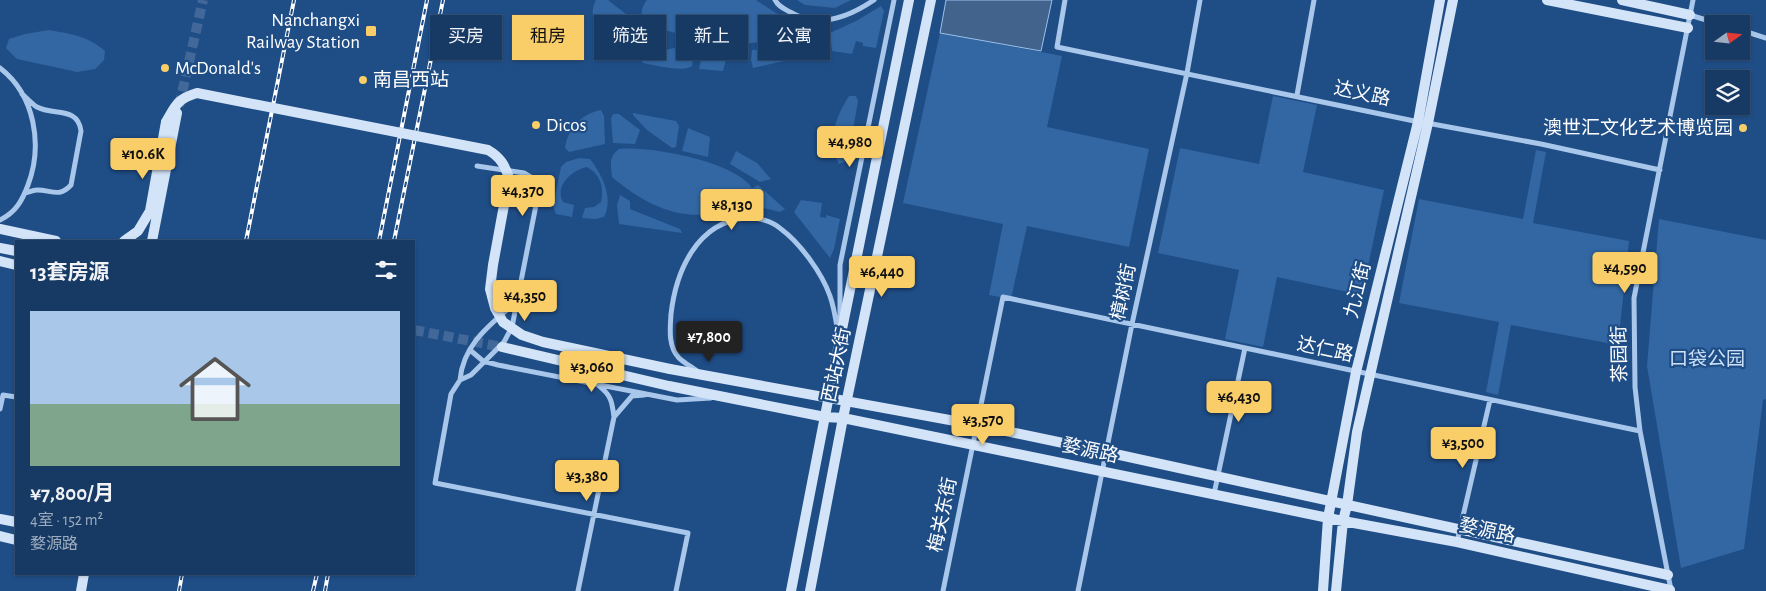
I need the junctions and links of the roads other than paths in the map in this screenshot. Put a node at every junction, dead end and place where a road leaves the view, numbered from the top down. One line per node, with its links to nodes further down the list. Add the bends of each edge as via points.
1 (774, 0): 2 (street, via 796,16 819,21 838,18)
2 (874, 0)
3 (894, 0): 40 (street, via 840,265)
4 (909, 0): 40 (street, 西站大街)
5 (931, 0): 55 (street, 西站大街)
6 (1065, 0): 20 (street, 达义路, via 1057,47)
7 (1200, 0): 20 (street, 樟树街)
8 (1314, 0): 22 (street)
9 (1440, 0): 24 (street, 九江街)
10 (1453, 0): 24 (street, 九江街)
11 (1547, 0): 16 (street)
12 (1622, 0): 14 (street)
13 (1693, 0): 14 (street, 茶园街)
14 (1690, 15): 15 (street); 16 (street, 茶园街)
15 (1705, 20)
16 (1688, 28): 26 (street, 茶园街)
17 (1750, 33): 18 (street)
18 (1766, 38)
19 (0, 68): 21 (street)
20 (1186, 72): 22 (street, 达义路); 39 (street, 樟树街)
21 (22, 94): 27 (street, via 36,136 34,164); 27 (street, via 38,108 76,118 82,131 71,185 60,193 37,190)
22 (1297, 95): 24 (street, 达义路)
23 (177, 113): 32 (street)
24 (1423, 122): 26 (street, 达义路); 45 (street, 九江街); 47 (street, 九江街)
25 (477, 166): 38 (street, via 524,173 534,178 537,187)
26 (1660, 170): 61 (street, 茶园街, via 1634,298 1635,387)
27 (25, 193): 28 (street, via 15,210)
28 (0, 220)
29 (0, 229): 30 (street)
30 (51, 240)
31 (125, 240): 46 (street, 婺源路, bridge, via 138,231 150,211 166,122 184,97 197,93 488,150 497,154 509,178 490,289 503,322 522,336 543,342)
32 (152, 240)
33 (0, 248): 34 (street)
34 (15, 251)
35 (0, 261): 36 (street)
36 (15, 265)
37 (1003, 297): 39 (street, 达仁路); 60 (street, 梅关东街)
38 (516, 302): 43 (street, via 482,333); 44 (street, via 512,327 504,342)
39 (1132, 324): 42 (street, 达仁路); 63 (street, 樟树街)
40 (840, 339): 46 (street, via 830,295 795,241 780,227 764,220 736,219 718,225 701,238 676,284 670,342 679,357); 53 (street, 西站大街)
41 (502, 347): 52 (street, 婺源路)
42 (1245, 348): 45 (street, 达仁路); 65 (street)
43 (470, 350): 44 (street); 48 (street, via 461,366)
44 (483, 362): 48 (street, via 471,375); 49 (street)
45 (1356, 372): 47 (street, 达仁路); 67 (street, 九江街)
46 (700, 373): 53 (street, 婺源路)
47 (1370, 374): 54 (street, 达仁路); 68 (street, 九江街, via 1357,432)
48 (460, 380): 69 (street, via 451,394 435,483)
49 (597, 384): 50 (street); 57 (street, via 607,392 613,404)
50 (649, 394): 52 (street, via 677,400); 57 (street, via 632,396)
51 (15, 397): 56 (street, via 3,395)
52 (726, 397): 58 (street, 婺源路)
53 (829, 398): 55 (street, 婺源路); 58 (street, 西站大街)
54 (1490, 400): 61 (street, 达仁路); 74 (street)
55 (847, 402): 59 (street, 西站大街); 60 (street, 婺源路)
56 (0, 409)
57 (614, 417): 69 (street)
58 (825, 417): 59 (street, 婺源路); 84 (street, 西站大街)
59 (843, 418): 62 (street, 婺源路); 85 (street, 西站大街)
60 (977, 425): 62 (street, 梅关东街); 63 (street, 婺源路)
61 (1640, 431): 78 (street, 茶园街)
62 (973, 444): 64 (street, 婺源路); 86 (street, 梅关东街)
63 (1106, 452): 64 (street, 樟树街); 65 (street, 婺源路)
64 (1102, 471): 66 (street, 婺源路); 87 (street, 樟树街)
65 (1218, 477): 66 (street); 67 (street, 婺源路)
66 (1214, 494): 70 (street, 婺源路)
67 (1331, 502): 68 (street, 婺源路); 70 (street, 九江街)
68 (1347, 505): 72 (street, 九江街); 74 (street, 婺源路)
69 (594, 515): 82 (street); 83 (street, via 688,534)
70 (1328, 518): 72 (street, 婺源路); 88 (street, 九江街)
71 (0, 519): 73 (street)
72 (1343, 521): 77 (street, 婺源路); 89 (street, 九江街)
73 (15, 522)
74 (1460, 528): 77 (street); 78 (street, 婺源路)
75 (0, 536): 76 (street)
76 (15, 540)
77 (1457, 542): 81 (street, 婺源路)
78 (1668, 574): 81 (street, 茶园街)
79 (84, 575): 80 (street)
80 (82, 589)
81 (1670, 590)
82 (578, 591)
83 (676, 591)
84 (791, 591)
85 (810, 591)
86 (943, 591)
87 (1078, 591)
88 (1323, 591)
89 (1336, 591)

